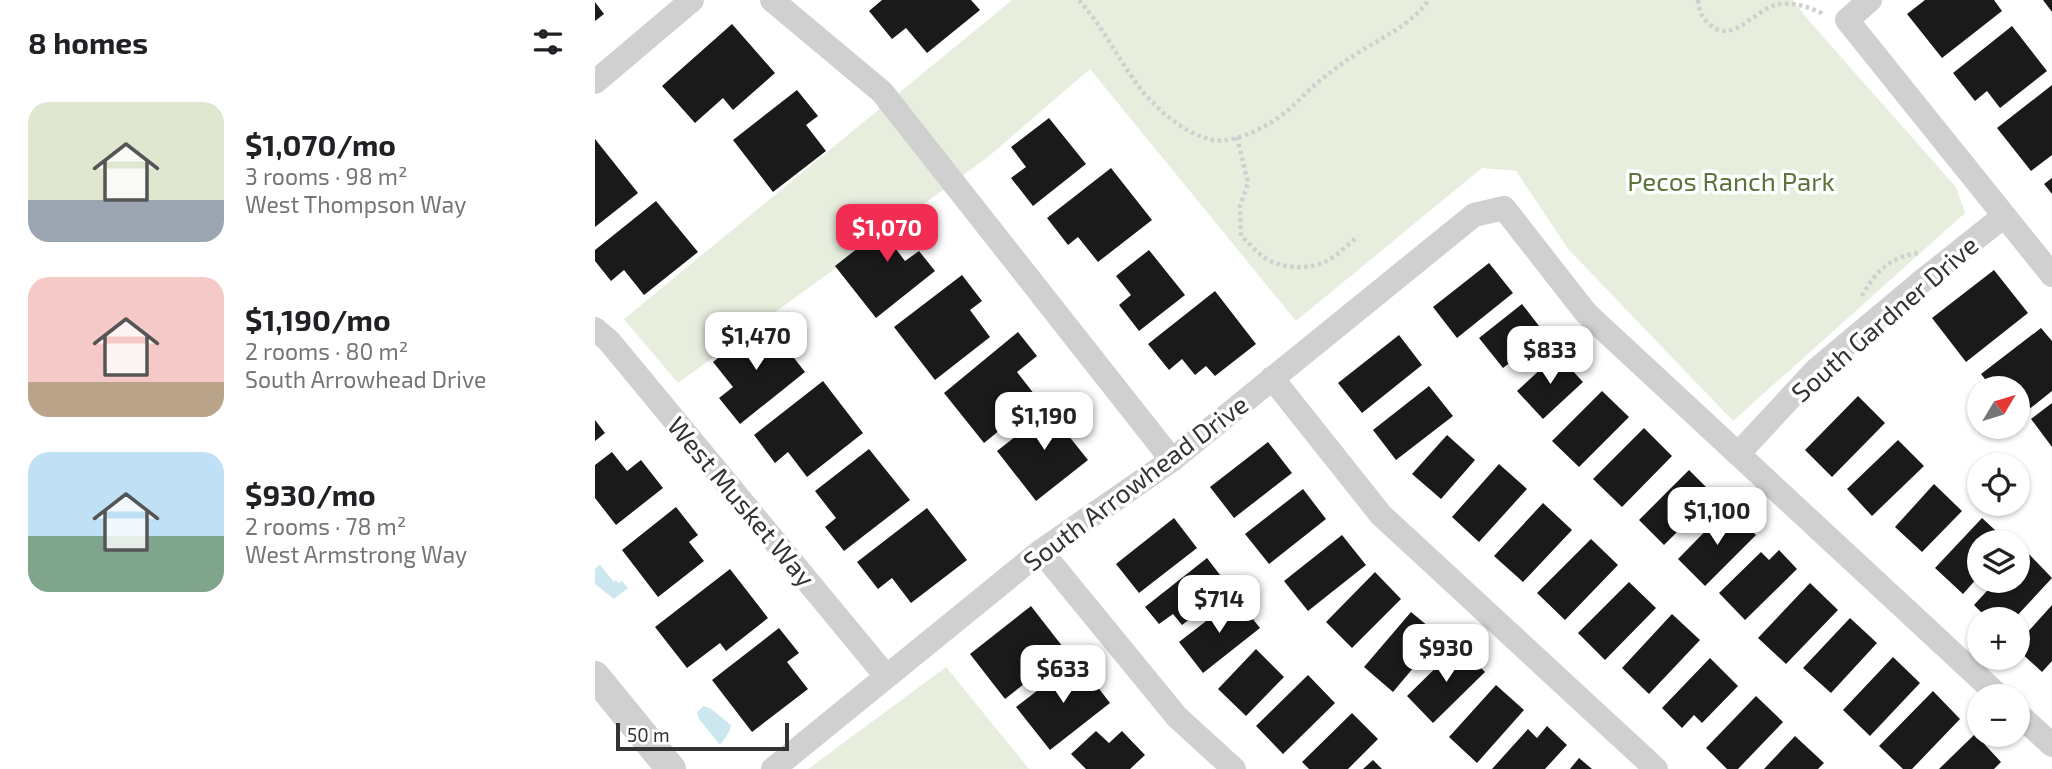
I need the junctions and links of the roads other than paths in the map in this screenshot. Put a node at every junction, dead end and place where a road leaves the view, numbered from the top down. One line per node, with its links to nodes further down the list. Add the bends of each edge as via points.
1 (692, 0): 4 (street)
2 (772, 0): 10 (street, via 882,92)
3 (1870, 0): 5 (street, via 1836,22)
4 (595, 82)
5 (2004, 216): 6 (street); 9 (street, South Gardner Drive, via 1817,370)
6 (2052, 275)
7 (595, 329): 13 (street, West Musket Way)
8 (1272, 378): 9 (street, South Arrowhead Drive, via 1474,215 1504,208 1586,313); 10 (street, South Arrowhead Drive); 20 (street, via 1381,515)
9 (1738, 454): 14 (street)
10 (1172, 460): 11 (street, South Arrowhead Drive)
11 (1041, 551): 13 (street, South Arrowhead Drive); 19 (street, via 1177,717)
12 (595, 676): 17 (street)
13 (886, 676): 18 (street, South Arrowhead Drive)
14 (1986, 684)
15 (2030, 724): 16 (street)
16 (2052, 745)
17 (671, 769)
18 (773, 769)
19 (1234, 769)
20 (1656, 769)

